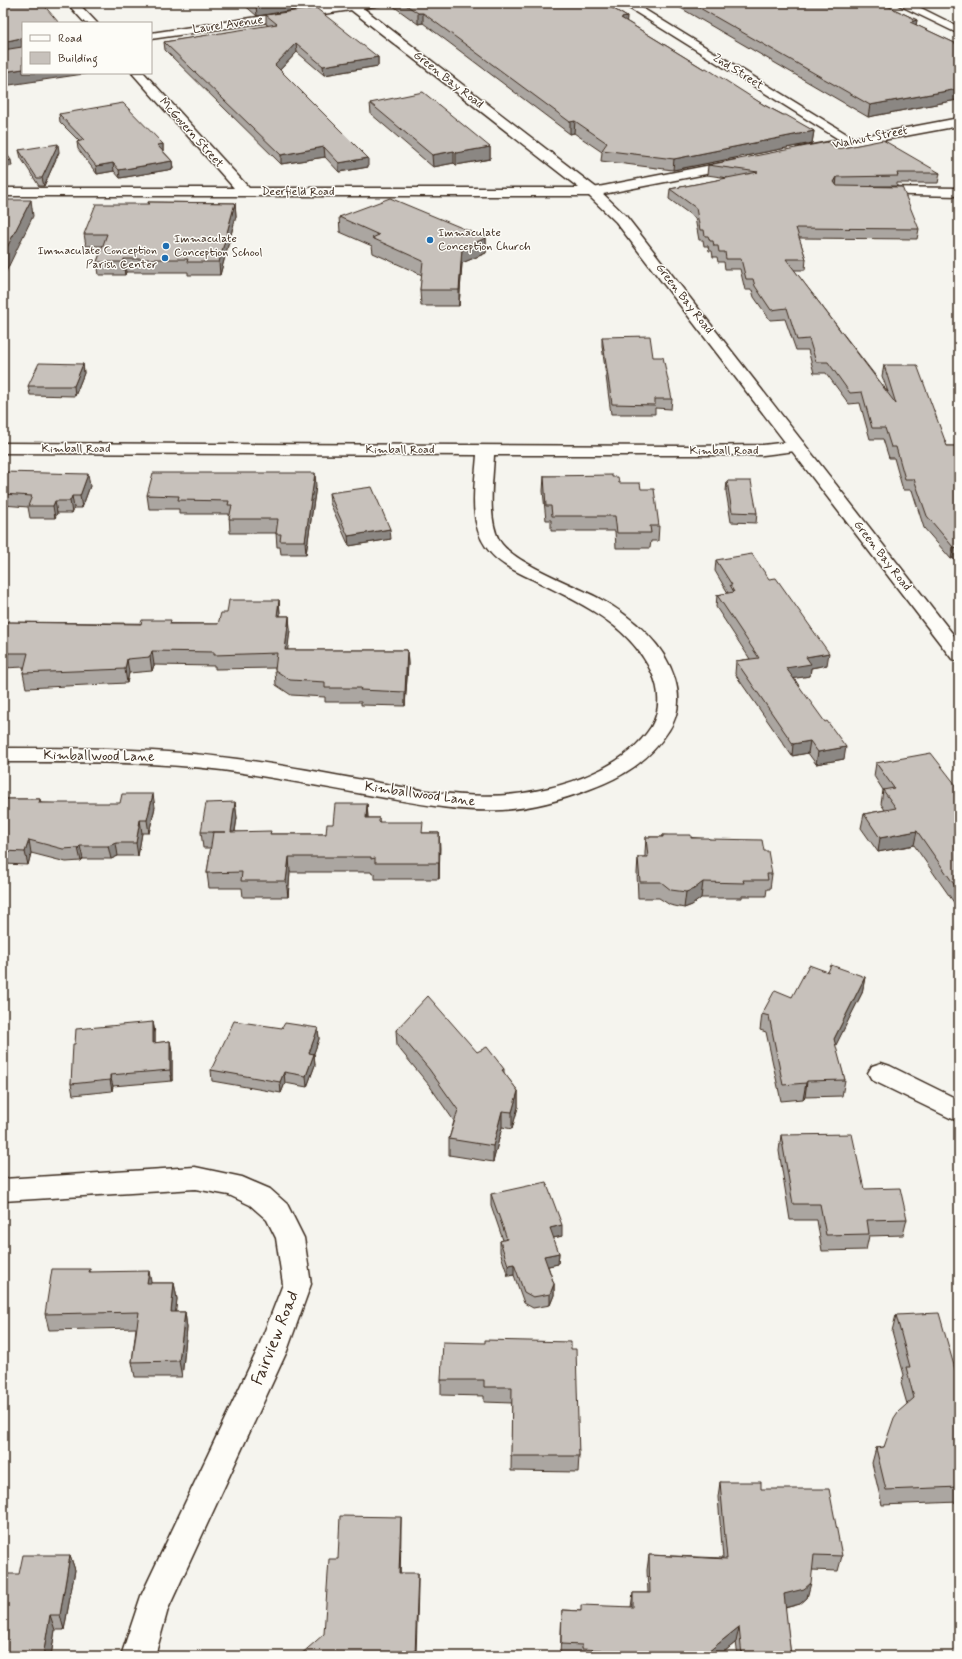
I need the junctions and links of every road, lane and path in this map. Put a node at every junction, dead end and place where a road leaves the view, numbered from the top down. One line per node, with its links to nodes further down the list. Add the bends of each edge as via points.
1 (72, 3): 6 (street)
2 (376, 3): 5 (street, Laurel Avenue)
3 (626, 3): 11 (street, 2nd Street)
4 (903, 3): 7 (street)
5 (351, 5): 8 (street, Laurel Avenue); 17 (street, Green Bay Road)
6 (90, 22)
7 (959, 31)
8 (152, 36)
9 (139, 74): 16 (street, McGovern Street)
10 (959, 122): 11 (street, Walnut Street)
11 (850, 141): 12 (street, Walnut Street)
12 (790, 153)
13 (751, 161): 17 (street)
14 (864, 191): 18 (street)
15 (3, 192): 16 (street, Deerfield Road)
16 (245, 192): 17 (street, Deerfield Road)
17 (593, 192): 19 (street, Green Bay Road, via 621,219)
18 (959, 192)
19 (797, 446): 21 (street, Kimball Road, via 763,450); 22 (street, Green Bay Road)
20 (3, 448): 21 (street, Kimball Road)
21 (486, 450): 23 (street, Kimballwood Lane, via 483,516 489,538 500,552 626,624 642,638 659,663 669,692 666,720 644,750 622,766 584,785 546,796 500,803 458,802 419,797 291,774 170,758)
22 (959, 655)
23 (3, 755)
24 (881, 1073): 25 (street)
25 (959, 1111)
26 (3, 1190): 27 (street, Fairview Road, via 195,1178 233,1184 260,1196 277,1212 290,1238 297,1284 272,1351 152,1608)
27 (138, 1656)

